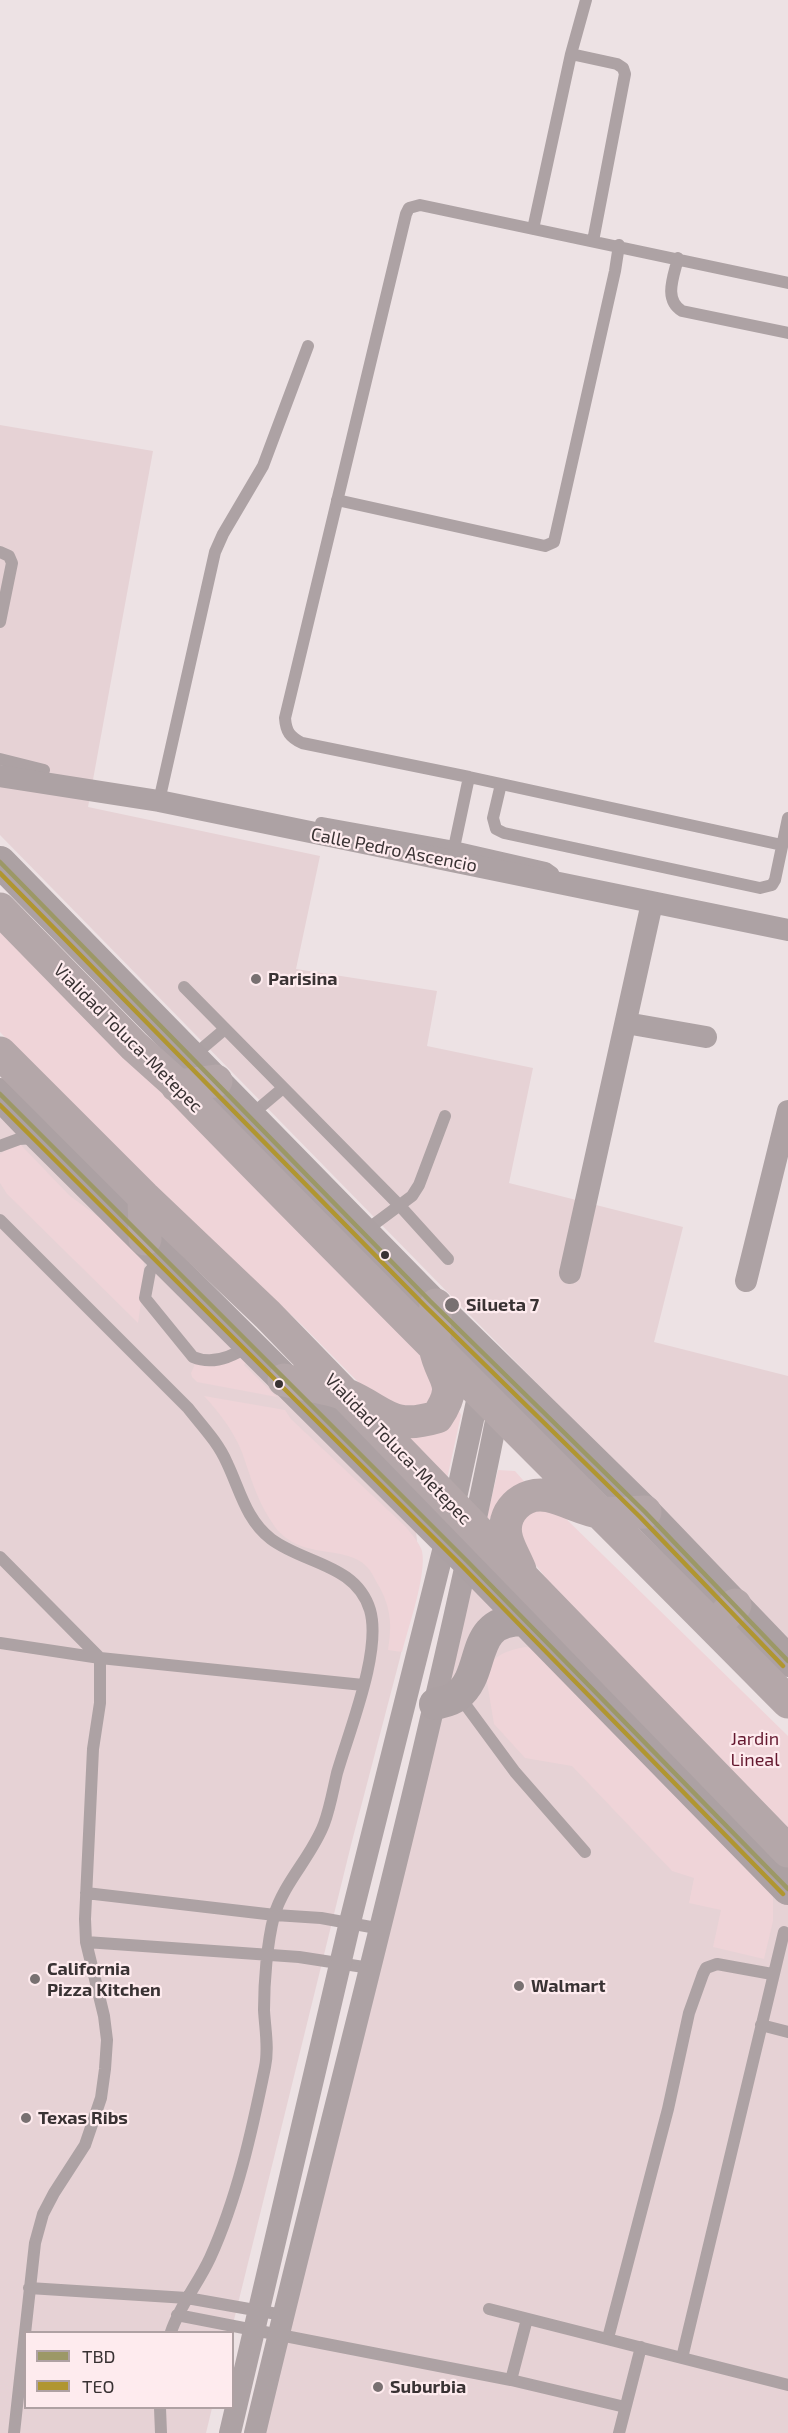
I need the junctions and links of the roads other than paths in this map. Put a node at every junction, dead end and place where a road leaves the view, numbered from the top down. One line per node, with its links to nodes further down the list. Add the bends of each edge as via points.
1 (586, 0): 2 (lane)
2 (571, 54): 3 (lane); 4 (lane, via 617,64 625,74)
3 (533, 229): 4 (lane); 10 (lane, via 420,205 410,208)
4 (594, 241): 5 (lane)
5 (619, 245): 6 (lane); 10 (lane, via 554,542 545,546)
6 (678, 258): 7 (lane); 8 (lane, via 670,295 675,306)
7 (788, 283)
8 (788, 333)
9 (308, 346): 18 (lane, via 262,466 215,552)
10 (338, 500): 16 (lane, via 285,718 286,729 302,743)
11 (0, 552): 12 (lane, via 9,556 12,563)
12 (0, 622)
13 (0, 759): 14 (lane)
14 (44, 770)
15 (0, 776): 18 (street, Calle Pedro Ascencio)
16 (469, 777): 17 (lane); 21 (lane)
17 (501, 784): 20 (lane); 20 (lane, via 494,824 496,829 515,835 760,888 775,880)
18 (159, 801): 21 (street, Calle Pedro Ascencio, via 308,833)
19 (788, 818): 20 (lane)
20 (782, 845)
21 (452, 854): 23 (street, Calle Pedro Ascencio)
22 (0, 862): 31 (main road)
23 (652, 903): 25 (street, Calle Pedro Ascencio); 27 (street)
24 (0, 909): 31 (highway, Vialidad Toluca-Metepec, via 134,1046)
25 (788, 930)
26 (183, 987): 28 (lane)
27 (626, 1023): 29 (street); 46 (street)
28 (225, 1029): 31 (lane); 33 (lane)
29 (706, 1037)
30 (0, 1053): 40 (highway, Vialidad Toluca-Metepec)
31 (180, 1075): 32 (highway); 49 (highway, Vialidad Toluca-Metepec)
32 (216, 1082): 36 (main road)
33 (283, 1088): 36 (lane); 41 (lane)
34 (0, 1094): 38 (main road)
35 (788, 1111): 47 (street)
36 (250, 1116): 43 (main road)
37 (445, 1116): 41 (lane, via 419,1185)
38 (41, 1137): 39 (lane); 44 (main road)
39 (0, 1146)
40 (144, 1197): 44 (highway); 50 (highway, Vialidad Toluca-Metepec)
41 (400, 1206): 43 (lane); 45 (lane)
42 (0, 1220): 68 (lane, via 188,1408 215,1440 245,1508 269,1538 289,1551 342,1572 354,1584 370,1611 373,1634)
43 (364, 1232): 48 (main road)
44 (154, 1248): 51 (main road); 51 (lane, via 145,1298 193,1357 213,1361)
45 (448, 1259)
46 (570, 1273)
47 (746, 1281)
48 (433, 1303): 49 (highway); 52 (highway); 58 (main road)
49 (397, 1312): 52 (highway, Vialidad Toluca-Metepec)
50 (268, 1315): 54 (highway, Vialidad Toluca-Metepec); 56 (highway, via 318,1351)
51 (249, 1345): 53 (main road)
52 (435, 1347): 55 (highway, Vialidad Toluca-Metepec); 56 (highway, via 448,1389 447,1401 437,1417 405,1423)
53 (284, 1380): 54 (highway); 59 (main road)
54 (345, 1395): 56 (highway); 59 (highway, Vialidad Toluca-Metepec)
55 (489, 1401): 57 (highway, Vialidad Toluca-Metepec); 59 (street)
56 (387, 1417)
57 (602, 1513): 58 (highway); 60 (highway, Vialidad Toluca-Metepec); 62 (highway, via 547,1495 530,1495 516,1503 506,1524 506,1538)
58 (647, 1514): 60 (highway); 63 (main road)
59 (461, 1534): 62 (highway, Vialidad Toluca-Metepec); 64 (main road); 69 (street); 76 (street)
60 (635, 1546): 63 (highway, Vialidad Toluca-Metepec)
61 (0, 1558): 66 (lane)
62 (523, 1577): 72 (highway, Vialidad Toluca-Metepec)
63 (724, 1616): 67 (main road); 70 (highway, Vialidad Toluca-Metepec)
64 (523, 1620): 69 (main road, via 510,1620 491,1629 469,1678); 73 (main road)
65 (0, 1643): 66 (lane)
66 (100, 1658): 68 (lane); 74 (lane)
67 (788, 1660)
68 (363, 1685): 75 (lane, via 324,1824)
69 (447, 1699): 71 (lane); 77 (street)
70 (788, 1702)
71 (585, 1852)
72 (787, 1854)
73 (788, 1889)
74 (86, 1893): 75 (lane); 79 (lane)
75 (275, 1915): 76 (lane); 80 (lane)
76 (350, 1922): 77 (lane); 81 (street)
77 (382, 1929): 82 (street)
78 (784, 1932): 83 (lane)
79 (86, 1942): 80 (lane); 86 (lane, via 107,2040 101,2098 85,2145 43,2214)
80 (268, 1954): 81 (lane); 87 (lane, via 266,2064 253,2120 227,2215 210,2258)
81 (341, 1963): 82 (lane); 91 (street)
82 (370, 1968): 92 (street)
83 (772, 1974): 84 (lane); 95 (lane, via 717,1964 706,1968 703,1974 689,2013)
84 (761, 2025): 85 (lane); 98 (lane)
85 (788, 2032)
86 (30, 2288): 87 (lane); 93 (lane)
87 (187, 2298): 89 (lane); 91 (lane)
88 (489, 2309): 90 (lane)
89 (177, 2315): 91 (lane); 94 (lane)
90 (527, 2319): 95 (lane); 101 (lane)
91 (257, 2320): 92 (lane); 92 (lane); 99 (street)
92 (281, 2324): 100 (street); 101 (lane)
93 (25, 2331)
94 (171, 2331)
95 (608, 2338): 97 (lane)
96 (24, 2339): 107 (lane)
97 (641, 2347): 98 (lane); 104 (lane)
98 (682, 2358): 102 (lane)
99 (239, 2372): 100 (lane); 103 (street)
100 (268, 2380): 110 (street)
101 (511, 2380): 104 (lane)
102 (788, 2385)
103 (234, 2406)
104 (625, 2407): 111 (lane)
105 (160, 2409): 108 (lane)
106 (234, 2409): 109 (street)
107 (14, 2433)
108 (161, 2433)
109 (230, 2433)
110 (255, 2433)
111 (619, 2433)

